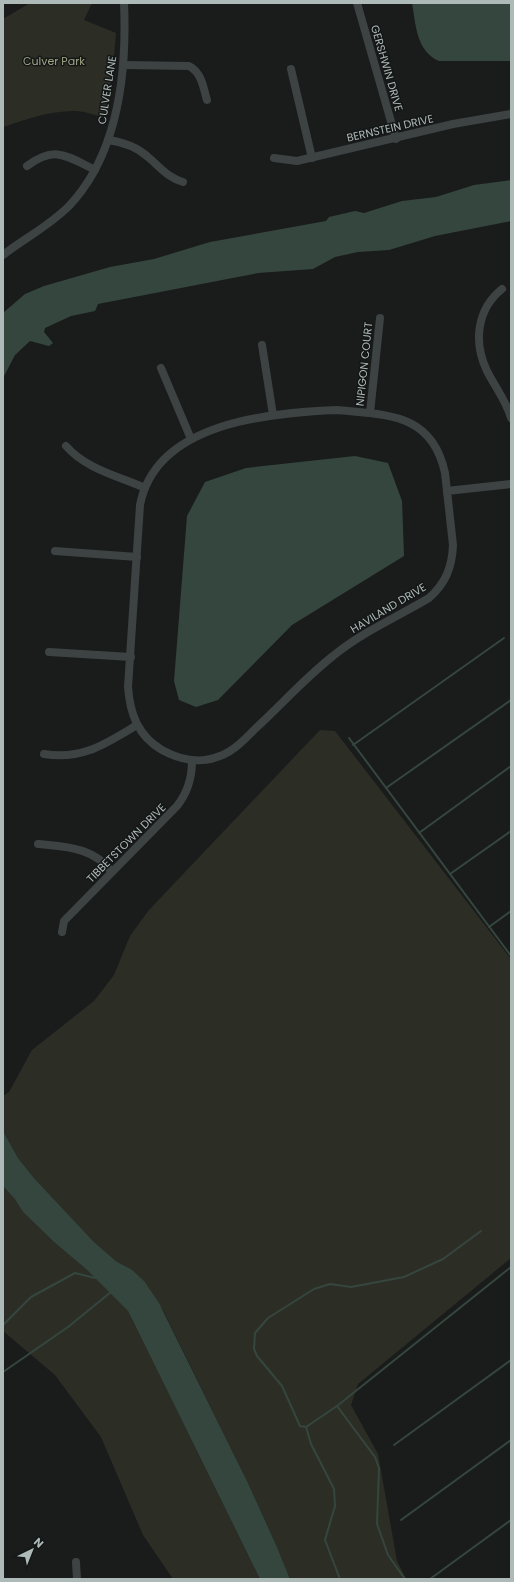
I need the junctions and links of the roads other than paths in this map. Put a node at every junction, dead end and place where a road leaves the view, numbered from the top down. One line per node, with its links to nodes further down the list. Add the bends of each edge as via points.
1 (124, 3): 3 (street, CULVER LANE)
2 (357, 3): 7 (street, GERSHWIN DRIVE)
3 (123, 65): 5 (street, via 189,66 200,77); 8 (street, CULVER LANE)
4 (291, 69): 10 (street)
5 (207, 100)
6 (511, 114): 7 (street, BERNSTEIN DRIVE, via 453,124)
7 (396, 138): 10 (street, BERNSTEIN DRIVE)
8 (108, 140): 12 (street, CULVER LANE); 13 (street, via 124,143 141,151 173,180)
9 (274, 158): 10 (street, BERNSTEIN DRIVE, via 290,161)
10 (312, 158)
11 (27, 166): 12 (street, via 49,153 62,153)
12 (95, 170): 14 (street, CULVER LANE, via 77,196 54,219)
13 (183, 182)
14 (3, 255)
15 (502, 289): 21 (street, via 484,310 479,342 483,361 505,401)
16 (380, 318): 19 (street, NIPIGON COURT)
17 (262, 345): 20 (street)
18 (161, 368): 22 (street)
19 (370, 413): 20 (street, HAVILAND DRIVE, via 337,410); 26 (street, HAVILAND DRIVE, via 402,419 412,423 427,435 443,463)
20 (273, 415): 22 (street, HAVILAND DRIVE, via 221,428)
21 (511, 418)
22 (191, 439): 25 (street, HAVILAND DRIVE, via 161,462)
23 (66, 446): 25 (street, via 89,464)
24 (511, 484): 26 (street)
25 (145, 488): 28 (street, HAVILAND DRIVE, via 140,505)
26 (447, 491): 33 (street, HAVILAND DRIVE, via 452,557 446,578 436,592 362,635 334,655 229,752 211,759)
27 (55, 551): 28 (street)
28 (136, 557): 30 (street, HAVILAND DRIVE)
29 (49, 652): 30 (street)
30 (130, 658): 31 (street, HAVILAND DRIVE, via 129,698)
31 (137, 725): 32 (street, via 87,752 67,756); 33 (street, HAVILAND DRIVE, via 142,734 155,746)
32 (44, 754)
33 (192, 761): 35 (street, TIBBETSTOWN DRIVE, via 190,781 178,806)
34 (38, 844): 35 (street, via 85,851 101,860)
35 (112, 872): 36 (street, TIBBETSTOWN DRIVE, via 64,921)
36 (62, 932)
37 (76, 1562): 38 (street)
38 (77, 1579)

